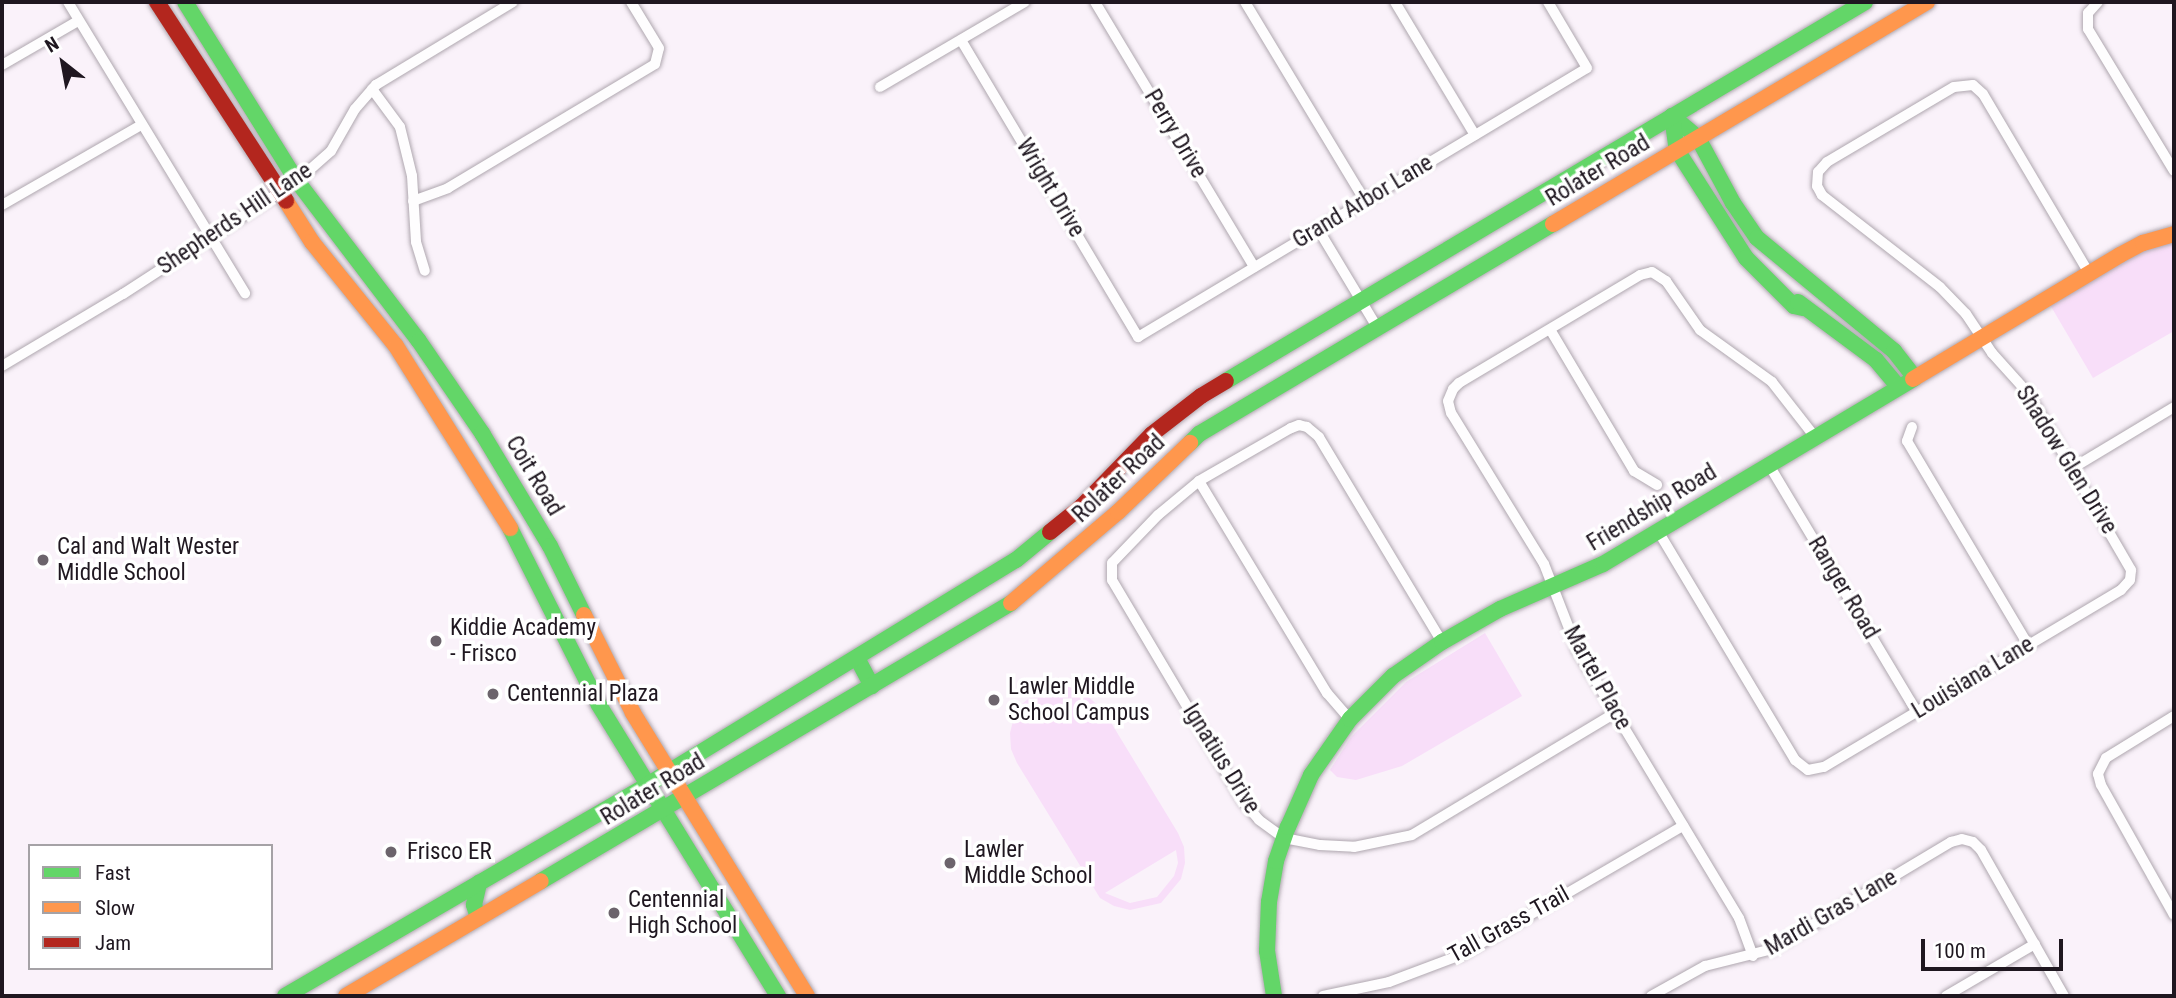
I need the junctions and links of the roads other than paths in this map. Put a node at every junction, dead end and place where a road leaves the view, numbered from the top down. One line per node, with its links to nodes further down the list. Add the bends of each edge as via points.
1 (68, 2): 14 (street)
2 (157, 2): 26 (main road, Coit Road)
3 (185, 2): 25 (main road, Coit Road)
4 (513, 2): 18 (street, Shepherds Hill Lane)
5 (631, 2): 27 (street, via 659,48 659,59 652,66 448,188)
6 (1025, 2): 15 (street)
7 (1095, 2): 34 (street, Perry Drive)
8 (1245, 2): 28 (street)
9 (1395, 2): 21 (street)
10 (1548, 2): 21 (street, Grand Arbor Lane, via 1587,68)
11 (1865, 2): 19 (main road, Rolater Road)
12 (1927, 2): 22 (main road, Rolater Road)
13 (2098, 2): 24 (street, via 2088,13 2090,32)
14 (78, 21): 16 (street); 20 (street)
15 (961, 40): 17 (street); 44 (street, Wright Drive)
16 (2, 65)
17 (880, 86)
18 (372, 89): 25 (street, Shepherds Hill Lane, via 355,108 331,151); 27 (street, via 400,127)
19 (1672, 117): 22 (main road); 23 (main road); 40 (main road, Rolater Road)
20 (141, 125): 29 (street); 32 (street)
21 (1475, 135): 28 (street, Grand Arbor Lane)
22 (1698, 138): 23 (main road, Rolater Road); 33 (main road, via 1733,203)
23 (1677, 150): 36 (main road); 42 (main road, Rolater Road)
24 (2174, 171)
25 (297, 181): 26 (street, Shepherds Hill Lane); 51 (main road, Coit Road, via 419,341)
26 (279, 193): 32 (street, Shepherds Hill Lane); 53 (main road, Coit Road, via 328,263 396,346)
27 (413, 201): 35 (street, via 416,242)
28 (1365, 201): 30 (street, Grand Arbor Lane)
29 (2, 205)
30 (1318, 229): 34 (street, Grand Arbor Lane); 40 (street)
31 (2174, 234): 37 (main road, Friendship Road, via 2131,248)
32 (208, 237): 39 (street); 46 (street, Shepherds Hill Lane)
33 (1775, 255): 36 (main road); 38 (main road)
34 (1254, 267): 44 (street, Grand Arbor Lane)
35 (425, 271)
36 (1759, 273): 41 (main road)
37 (2089, 273): 45 (main road, Friendship Road); 45 (street, Shadow Glen Drive, via 1983,94 1969,84 1957,85 1824,164 1817,175 1822,195 1940,286)
38 (1806, 279): 41 (main road); 47 (main road, via 1894,351)
39 (245, 293)
40 (1361, 301): 42 (street); 59 (main road, Rolater Road, via 1201,396 1152,434 1082,506)
41 (1795, 303): 48 (main road, via 1876,360)
42 (1378, 328): 63 (main road, Rolater Road, via 1199,435)
43 (1551, 331): 52 (street, via 1640,275 1656,273 1700,330 1772,382); 57 (street, via 1634,471); 61 (street, Martel Place, via 1459,383 1449,396 1451,413)
44 (1138, 337)
45 (1982, 337): 47 (main road, Friendship Road); 55 (street, Shadow Glen Drive, via 2028,393)
46 (2, 366)
47 (1915, 378): 48 (main road, Friendship Road)
48 (1899, 387): 52 (main road, Friendship Road)
49 (2174, 407): 55 (street)
50 (1912, 427): 66 (street, via 1907,441)
51 (482, 433): 53 (main road); 62 (main road, Coit Road)
52 (1815, 437): 54 (main road, Friendship Road)
53 (459, 446): 64 (main road, Coit Road, via 511,529)
54 (1769, 465): 58 (main road, Friendship Road); 69 (street, Ranger Road)
55 (2073, 468): 60 (street, Shadow Glen Drive, via 2128,560)
56 (1199, 481): 65 (street, via 1291,428 1307,426 1319,436); 72 (street, via 1327,693); 78 (street, Ignatius Drive, via 1112,563 1112,580 1244,802)
57 (1657, 485)
58 (1658, 531): 61 (main road, Friendship Road); 69 (street, Louisiana Lane, via 1795,760 1808,770 1824,767)
59 (1010, 565): 63 (main road); 67 (main road, Rolater Road)
60 (2131, 576): 66 (street, Louisiana Lane, via 2124,588)
61 (1555, 587): 65 (main road, Friendship Road, via 1500,609); 70 (street, Martel Place, via 1577,649)
62 (571, 588): 64 (main road); 73 (main road, Coit Road, via 633,713)
63 (1028, 591): 68 (main road, Rolater Road)
64 (547, 599): 74 (main road, Coit Road, via 599,705)
65 (1443, 642): 72 (main road, Friendship Road, via 1394,676)
66 (2028, 645): 69 (street, Louisiana Lane)
67 (857, 658): 68 (main road); 73 (main road, Rolater Road)
68 (872, 686): 75 (main road, Rolater Road)
69 (1917, 712)
70 (1615, 713): 77 (street, Martel Place); 78 (street, Ignatius Drive, via 1412,835 1354,847)
71 (2174, 716): 80 (street, via 2099,767 2101,785)
72 (1350, 719): 78 (main road, Friendship Road, via 1311,775)
73 (669, 771): 74 (main road, Rolater Road); 75 (main road, Coit Road)
74 (647, 785): 76 (main road, Coit Road); 79 (main road, Rolater Road)
75 (685, 798): 76 (main road, Rolater Road); 89 (main road, Coit Road)
76 (663, 811): 81 (main road, Rolater Road); 88 (main road, Coit Road)
77 (1683, 826): 84 (street, Martel Place, via 1741,922); 91 (street, Tall Grass Trail, via 1461,955 1389,982)
78 (1284, 838): 90 (main road, Friendship Road, via 1268,918 1267,951)
79 (479, 883): 81 (main road, via 474,905); 83 (main road, Rolater Road)
80 (2174, 915)
81 (478, 919): 85 (main road, Rolater Road)
82 (2035, 944): 84 (street, Mardi Gras Lane, via 1981,850 1970,840 1951,842 1780,945); 93 (street); 94 (street)
83 (367, 948): 85 (main road); 86 (main road, Rolater Road)
84 (1753, 956): 92 (street, Mardi Gras Lane, via 1705,966)
85 (383, 975): 87 (main road, Rolater Road)
86 (285, 996)
87 (346, 996)
88 (778, 996)
89 (807, 996)
90 (1274, 996)
91 (1323, 996)
92 (1651, 996)
93 (1946, 996)
94 (2064, 996)

